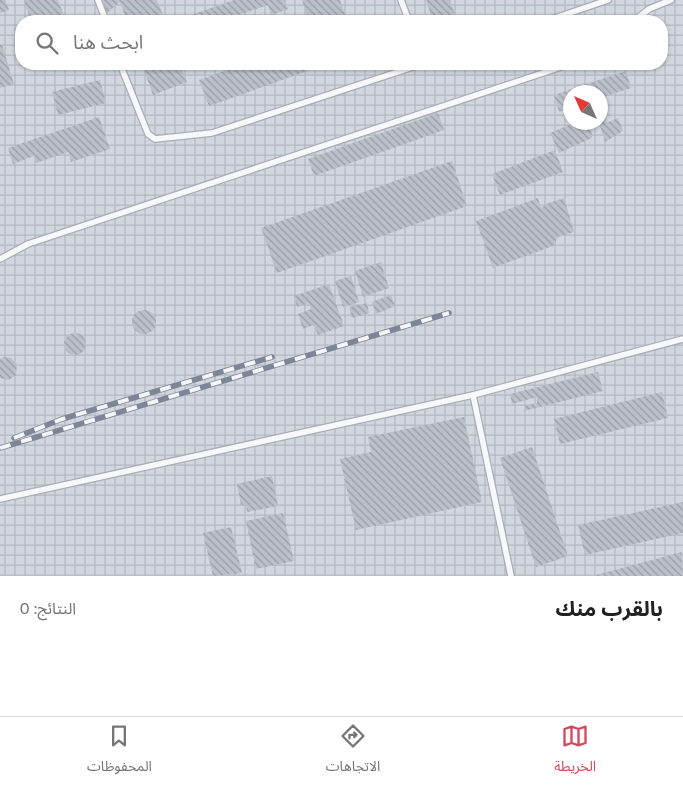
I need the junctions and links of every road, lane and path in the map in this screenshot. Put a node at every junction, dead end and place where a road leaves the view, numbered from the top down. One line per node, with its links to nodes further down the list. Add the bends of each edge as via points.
1 (98, 0): 5 (lane)
2 (401, 0): 6 (lane)
3 (608, 0): 7 (lane)
4 (671, 0): 8 (lane)
5 (104, 15)
6 (407, 15)
7 (564, 15)
8 (642, 15)
9 (122, 70): 10 (lane, via 148,134 155,139 212,133)
10 (404, 70)
11 (552, 70): 12 (lane, via 28,244)
12 (0, 259)
13 (683, 339): 14 (lane)
14 (473, 395): 15 (lane); 16 (lane)
15 (0, 499)
16 (510, 576)

